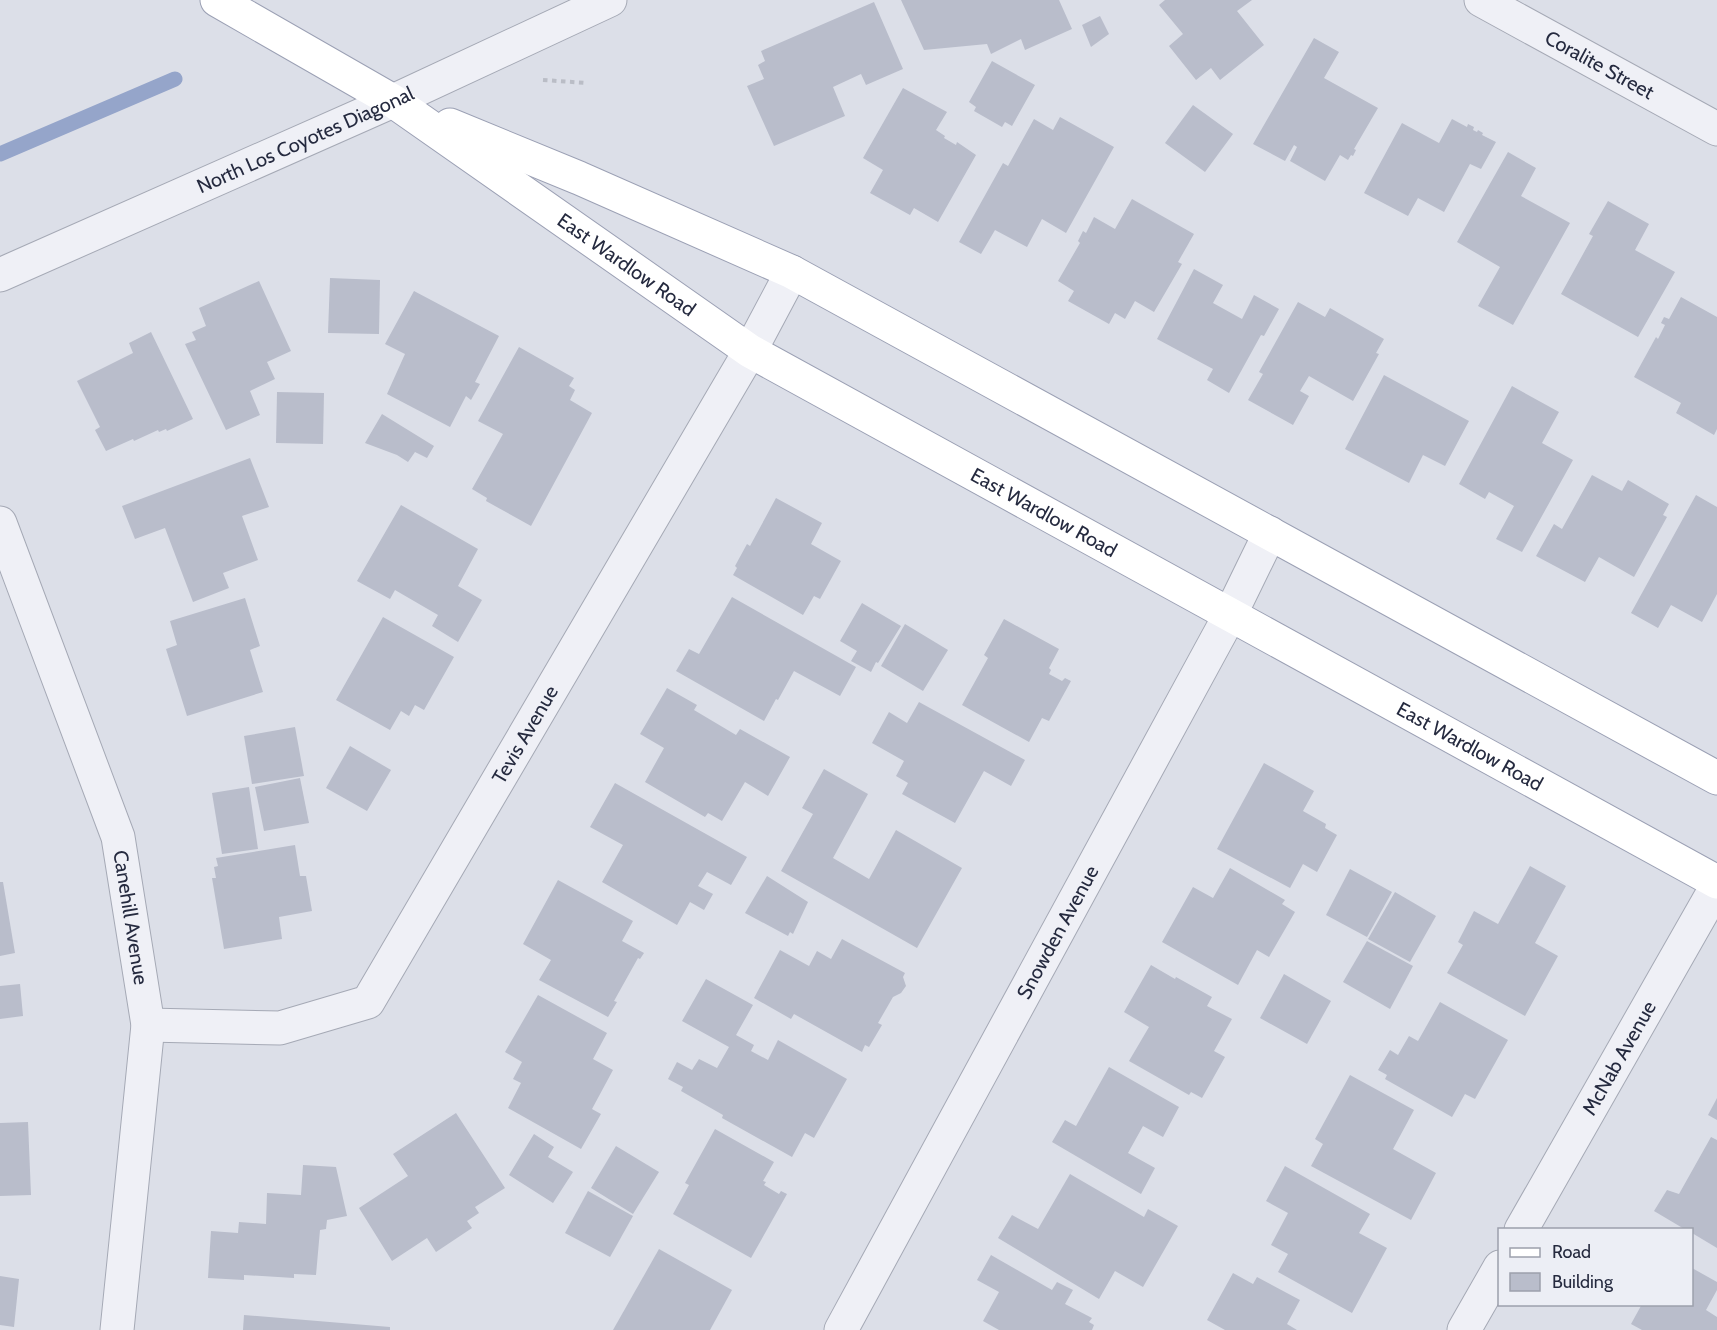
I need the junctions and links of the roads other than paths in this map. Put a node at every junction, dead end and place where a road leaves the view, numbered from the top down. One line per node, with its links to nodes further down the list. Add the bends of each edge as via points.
1 (217, 0): 4 (main road, East Wardlow Road)
2 (610, 0): 4 (street, North Los Coyotes Diagonal)
3 (1481, 0): 5 (street, Coralite Street)
4 (393, 101): 6 (main road, East Wardlow Road); 7 (street, North Los Coyotes Diagonal); 8 (main road, East Wardlow Road)
5 (1717, 129)
6 (792, 272): 8 (street, Tevis Avenue); 10 (main road, East Wardlow Road)
7 (0, 275)
8 (750, 351): 11 (main road, East Wardlow Road); 14 (street, Tevis Avenue, via 369,1002 280,1028)
9 (0, 524): 14 (street, Canehill Avenue, via 118,837)
10 (1270, 533): 11 (street, Snowden Avenue); 12 (main road, East Wardlow Road)
11 (1230, 615): 13 (main road, East Wardlow Road); 18 (street, Snowden Avenue)
12 (1717, 778)
13 (1717, 884): 15 (street, McNab Avenue)
14 (148, 1025): 17 (street, Canehill Avenue)
15 (1522, 1228)
16 (1498, 1271): 19 (street)
17 (117, 1330)
18 (841, 1330)
19 (1464, 1330)

